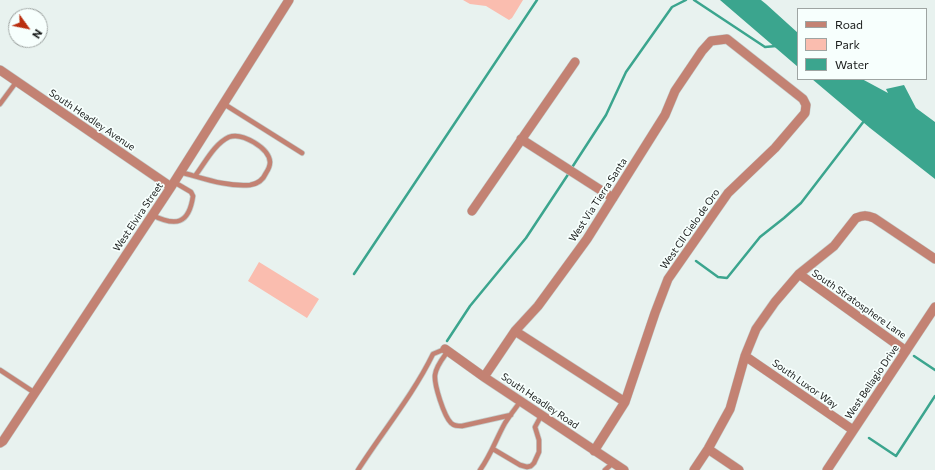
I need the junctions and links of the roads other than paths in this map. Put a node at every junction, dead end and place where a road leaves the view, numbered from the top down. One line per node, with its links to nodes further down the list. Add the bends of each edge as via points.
1 (289, 0): 7 (street, West Elvira Street)
2 (727, 39): 13 (street, West Via Tierra Santa, via 712,41 702,51 675,91 665,115); 27 (street, West Cll Cielo de Oro, via 803,99 806,105 805,113 776,148 728,193 668,279)
3 (575, 62): 8 (street)
4 (0, 70): 5 (street, South Headley Avenue)
5 (17, 81): 6 (lane); 12 (street, South Headley Avenue)
6 (0, 104)
7 (224, 104): 9 (lane); 10 (street, West Elvira Street)
8 (521, 139): 13 (street); 14 (street)
9 (302, 153)
10 (180, 172): 11 (lane); 12 (street, West Elvira Street)
11 (195, 176): 11 (lane, via 215,183 256,184 265,176 270,163 269,157 249,139 234,136 213,151)
12 (173, 185): 15 (street, West Elvira Street); 15 (lane, via 191,192 193,196 188,215 177,222 164,221)
13 (613, 198): 19 (street, West Via Tierra Santa, via 578,252 538,306)
14 (472, 211)
15 (152, 215): 25 (street, West Elvira Street)
16 (935, 259): 17 (street, via 868,215 856,218 834,246)
17 (799, 274): 21 (street, South Stratosphere Lane); 22 (street, via 756,329)
18 (935, 307): 21 (street, West Bellagio Drive)
19 (515, 331): 24 (street, West Via Tierra Santa); 27 (street)
20 (447, 350): 24 (street, South Headley Road); 28 (lane, via 435,376 437,390 450,422 462,426); 36 (lane, via 433,354 407,400)
21 (906, 351): 30 (street, West Bellagio Drive)
22 (745, 356): 30 (street, South Luxor Way); 32 (street, via 730,409)
23 (0, 370): 25 (lane)
24 (484, 378): 26 (street, South Headley Road)
25 (35, 393): 31 (street, West Elvira Street)
26 (520, 402): 28 (lane); 29 (street, South Headley Road)
27 (625, 402): 34 (street, West Cll Cielo de Oro)
28 (510, 415): 33 (lane)
29 (541, 416): 33 (lane, via 535,427 539,452 531,466 520,465); 34 (street, South Headley Road)
30 (853, 430): 42 (street, West Bellagio Drive)
31 (0, 444)
32 (708, 449): 40 (street); 41 (street)
33 (493, 450): 37 (lane)
34 (594, 451): 35 (street, South Headley Road)
35 (614, 464): 38 (lane); 39 (street, South Headley Road)
36 (358, 470)
37 (480, 470)
38 (606, 470)
39 (624, 470)
40 (694, 470)
41 (739, 470)
42 (827, 470)

